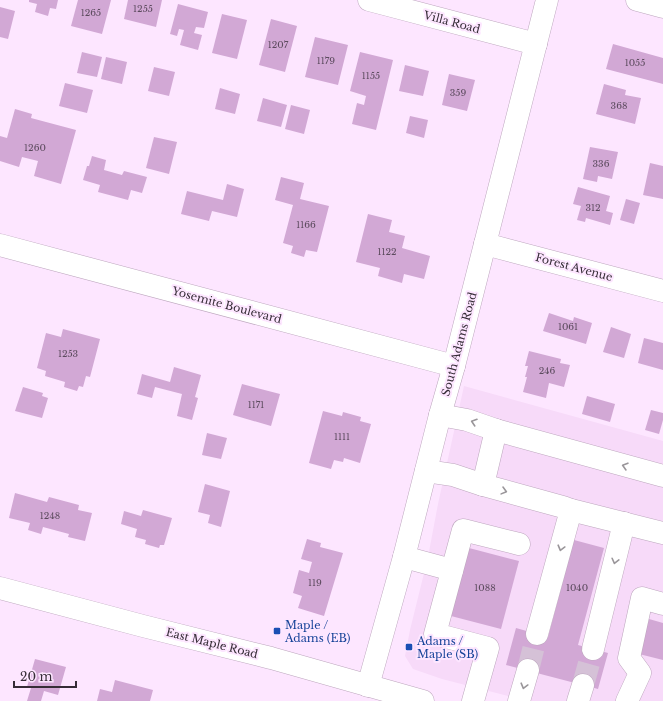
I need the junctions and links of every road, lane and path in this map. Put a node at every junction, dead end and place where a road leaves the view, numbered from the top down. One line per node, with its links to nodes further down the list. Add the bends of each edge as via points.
1 (369, 0): 5 (street, Villa Road)
2 (547, 0): 5 (street, South Adams Road)
3 (637, 0): 4 (street)
4 (663, 7)
5 (536, 44): 6 (street, South Adams Road)
6 (485, 244): 8 (street, Forest Avenue); 9 (street, South Adams Road)
7 (0, 245): 9 (street, Yosemite Boulevard)
8 (663, 291)
9 (454, 366): 10 (street, South Adams Road)
10 (440, 415): 11 (street, one-way to 10, via 467,420); 12 (street, South Adams Road)
11 (496, 430): 13 (street, one-way to 11); 14 (street)
12 (426, 471): 14 (street, via 453,475); 19 (street, South Adams Road)
13 (663, 476)
14 (483, 485): 15 (street, one-way to 15)
15 (571, 510): 16 (street); 23 (street, one-way to 23)
16 (624, 524): 17 (street); 24 (street, one-way to 24)
17 (663, 533)
18 (519, 544): 20 (street, via 463,530)
19 (404, 557): 20 (street); 26 (street, South Adams Road)
20 (452, 570): 28 (street, via 435,634 488,648)
21 (0, 588): 26 (street, East Maple Road, via 264,656)
22 (663, 604): 30 (street, via 642,598 629,658 640,673)
23 (537, 634)
24 (593, 649)
25 (528, 670): 29 (street, one-way to 29)
26 (366, 694): 27 (street, East Maple Road)
27 (423, 701)
28 (473, 701)
29 (519, 701)
30 (627, 701)

